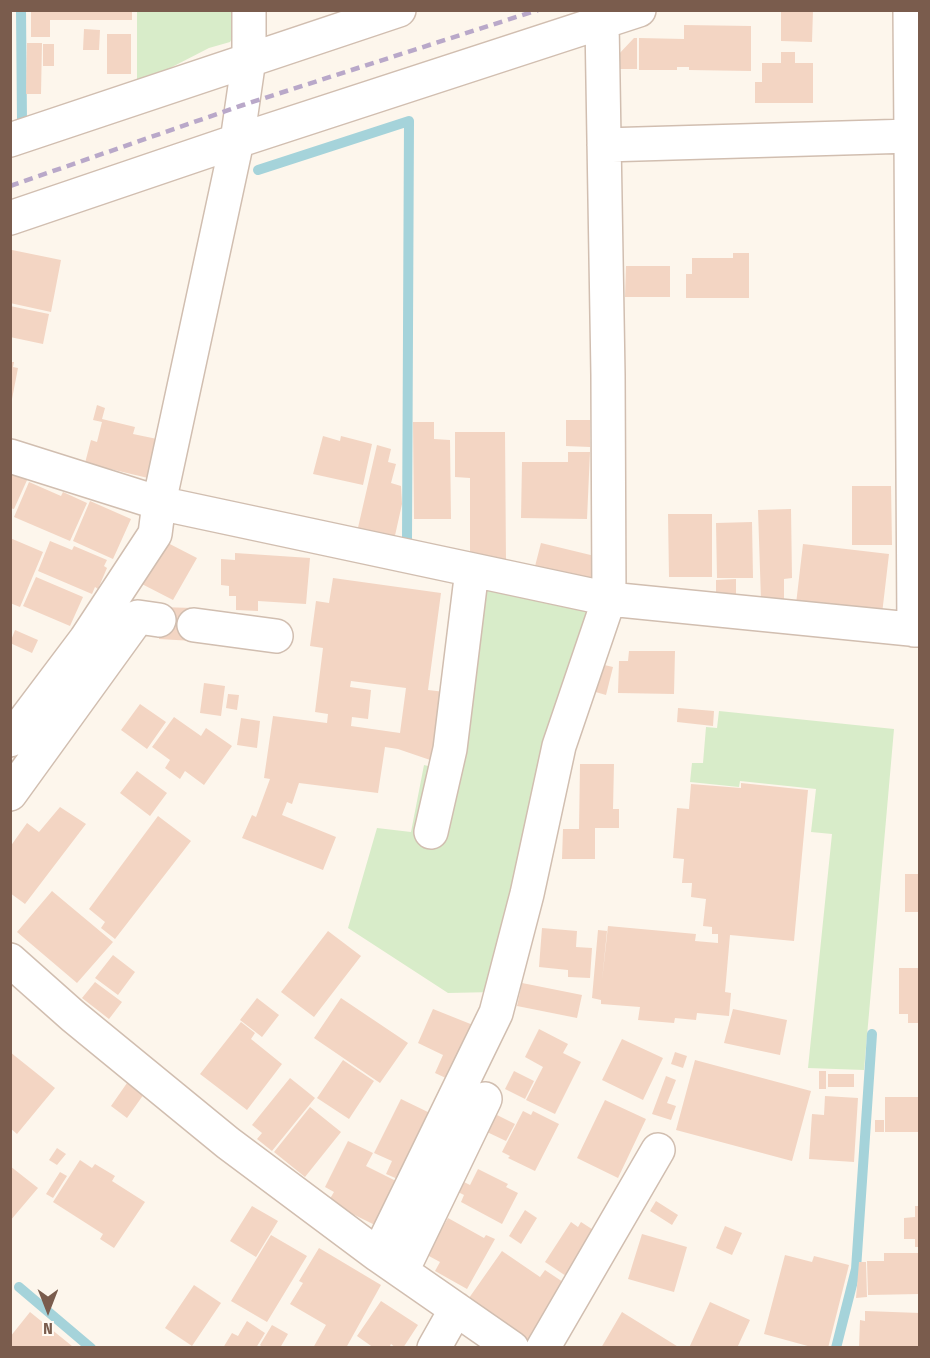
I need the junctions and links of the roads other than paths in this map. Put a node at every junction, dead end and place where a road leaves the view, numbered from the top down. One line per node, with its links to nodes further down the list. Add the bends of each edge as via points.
1 (249, 10): 6 (street)
2 (399, 10): 6 (street)
3 (639, 10): 5 (street)
4 (910, 10): 7 (street)
5 (602, 22): 9 (street); 10 (street)
6 (249, 59): 8 (street); 9 (street)
7 (915, 136): 10 (street); 18 (street)
8 (10, 140)
9 (237, 141): 11 (street); 13 (street)
10 (604, 145): 15 (street)
11 (10, 218)
12 (10, 456): 13 (street)
13 (159, 503): 14 (street); 20 (street, via 155,534 86,639)
14 (472, 570): 15 (street); 22 (street, via 450,749)
15 (609, 599): 18 (street); 26 (street, via 559,746 496,1013)
16 (159, 620): 21 (street, via 138,617)
17 (194, 625): 19 (street)
18 (917, 630)
19 (276, 636)
20 (10, 740)
21 (10, 794)
22 (431, 832)
23 (10, 960): 26 (street, via 228,1143)
24 (485, 1099): 26 (street)
25 (658, 1149): 30 (street)
26 (390, 1263): 27 (street)
27 (456, 1309): 28 (street); 29 (street)
28 (434, 1347)
29 (512, 1347)
30 (543, 1347)

